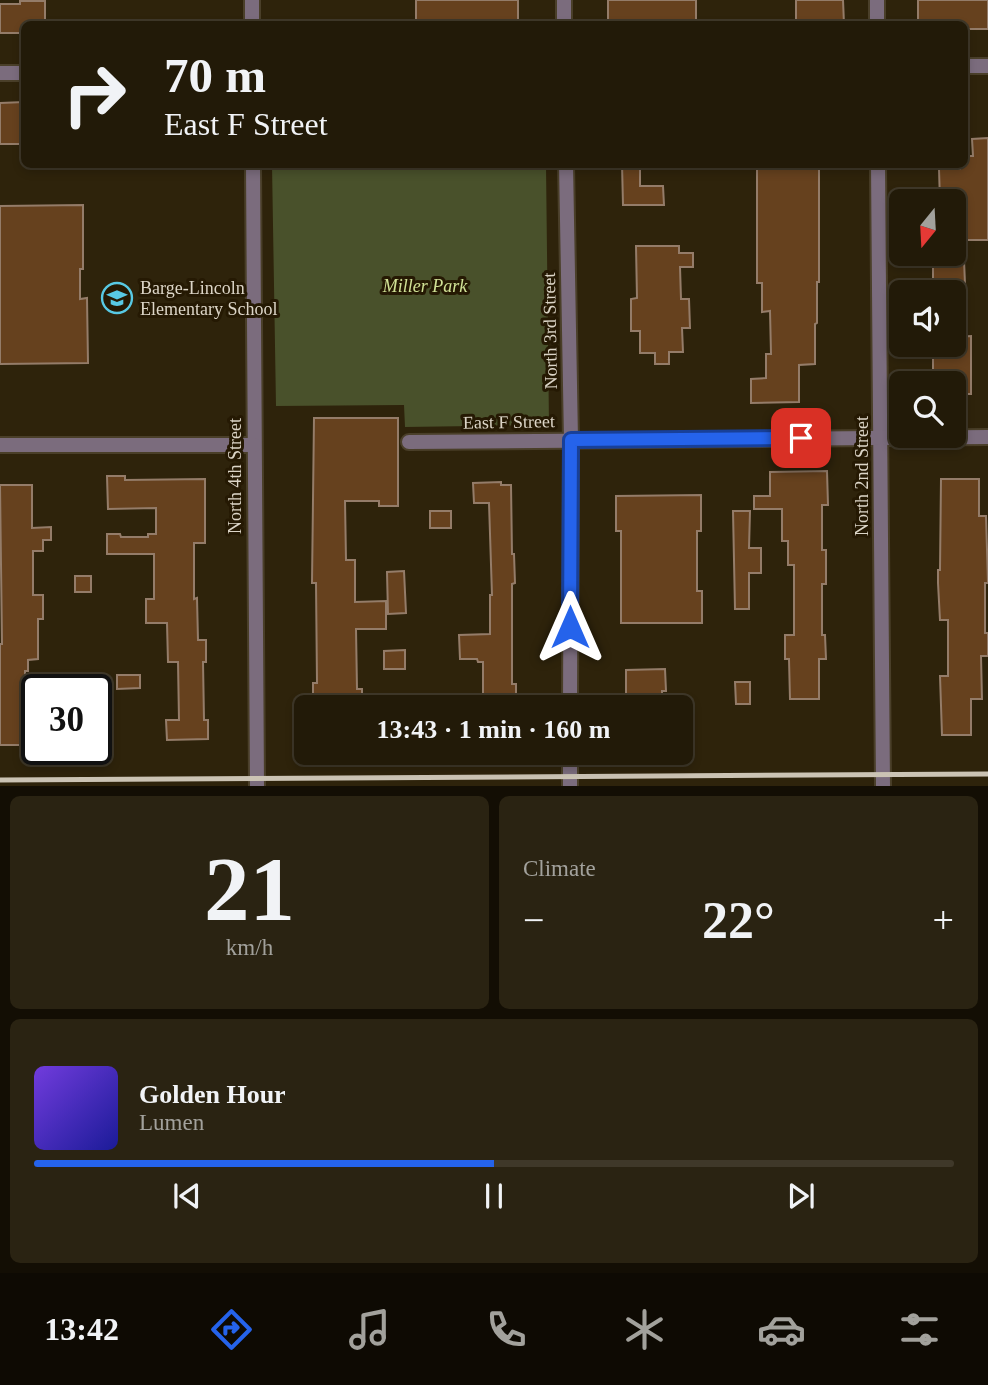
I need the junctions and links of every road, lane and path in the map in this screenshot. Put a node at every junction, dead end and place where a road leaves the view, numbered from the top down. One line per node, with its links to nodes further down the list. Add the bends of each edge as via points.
1 (252, 0): 4 (street)
2 (564, 0): 5 (street)
3 (877, 0): 6 (street)
4 (252, 21)
5 (564, 21)
6 (877, 21)
7 (968, 66): 8 (street)
8 (988, 66)
9 (0, 73): 10 (street)
10 (21, 73)
11 (253, 168): 19 (street, North 4th Street)
12 (566, 168): 16 (street, North 3rd Street)
13 (878, 168): 15 (street, North 2nd Street)
14 (988, 436): 15 (street, East F Street)
15 (881, 438): 16 (street, East F Street); 24 (street, North 2nd Street)
16 (571, 440): 17 (street, East F Street); 20 (street, North 3rd Street)
17 (409, 442)
18 (0, 445): 19 (street)
19 (254, 445): 22 (street, North 4th Street)
20 (570, 695)
21 (570, 765): 23 (street)
22 (257, 786)
23 (570, 786)
24 (883, 786)

